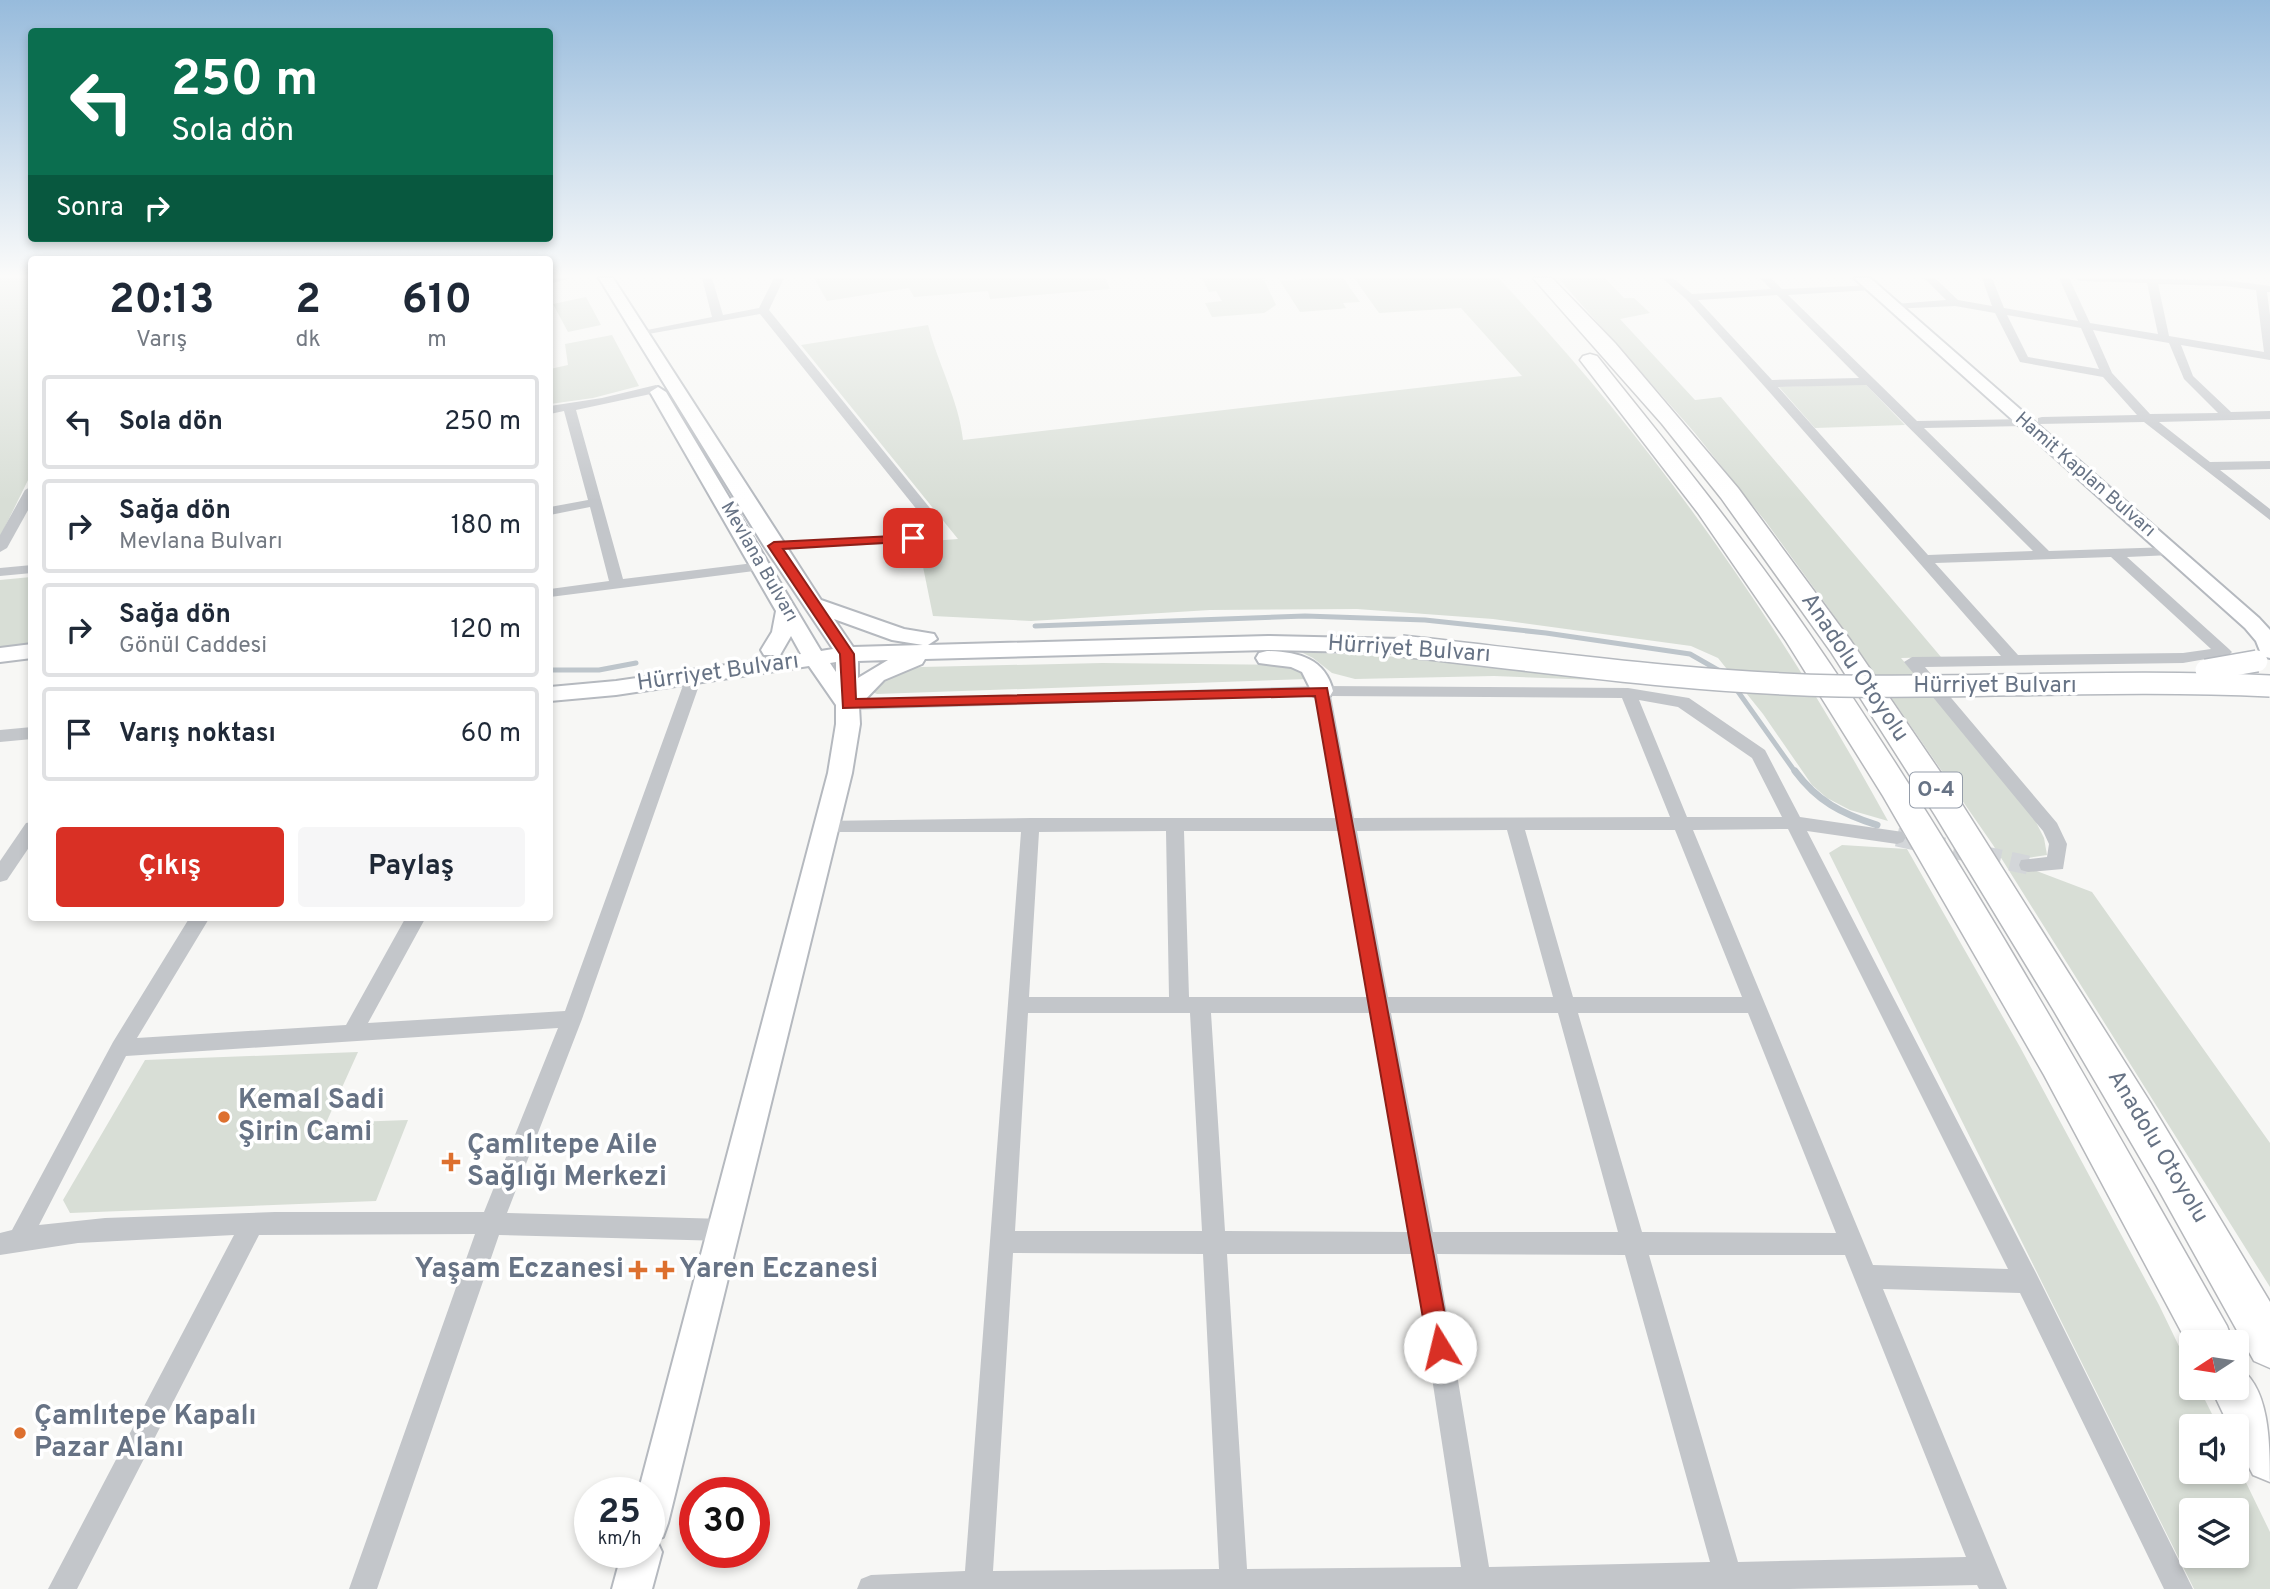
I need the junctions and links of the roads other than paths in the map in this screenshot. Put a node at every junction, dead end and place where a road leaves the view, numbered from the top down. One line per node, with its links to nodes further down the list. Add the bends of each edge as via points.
1 (634, 352): 17 (main road, Mevlana Bulvarı)
2 (652, 352): 31 (main road, Mevlana Bulvarı)
3 (798, 352): 31 (street, via 933,521 930,532 913,538)
4 (1583, 352): 102 (highway, Anadolu Otoyolu / O-4, via 1741,553 1895,790 2050,1051)
5 (1610, 352): 89 (highway, Anadolu Otoyolu / O-4, via 1688,442 1834,637 1937,792)
6 (1740, 352): 16 (street)
7 (1842, 352): 15 (street)
8 (1954, 352): 23 (main road, Hamit Kaplan Bulvarı)
9 (2020, 352): 14 (street, via 2024,360)
10 (2097, 352): 14 (street)
11 (2176, 352): 21 (street, via 2188,377)
12 (2244, 352): 13 (street)
13 (2270, 357)
14 (2107, 374): 22 (street)
15 (1871, 381): 16 (street); 24 (street)
16 (1769, 384): 36 (street)
17 (656, 389): 18 (street); 37 (main road, Mevlana Bulvarı)
18 (569, 407): 19 (street); 28 (street)
19 (553, 410)
20 (2270, 415): 21 (street)
21 (2228, 416): 22 (street)
22 (2147, 418): 23 (street); 26 (street)
23 (2033, 421): 24 (street); 33 (main road, Hamit Kaplan Bulvarı); 44 (main road, Hamit Kaplan Bulvarı)
24 (1915, 425): 35 (street)
25 (2270, 465): 26 (street)
26 (2207, 466): 30 (street)
27 (28, 497): 32 (street)
28 (597, 502): 29 (street); 40 (street)
29 (553, 510)
30 (2270, 516)
31 (774, 546): 42 (main road, Mevlana Bulvarı)
32 (0, 548)
33 (2171, 551): 34 (street); 53 (main road, Hamit Kaplan Bulvarı, via 2252,623 2266,639)
34 (2116, 554): 35 (street); 56 (street, via 2224,652 2183,658)
35 (2045, 555): 36 (street)
36 (1924, 559): 56 (street)
37 (762, 566): 40 (street); 43 (main road, Mevlana Bulvarı)
38 (28, 569): 39 (street)
39 (0, 572)
40 (618, 586): 41 (street)
41 (553, 593)
42 (813, 604): 45 (main road); 47 (main road, Mevlana Bulvarı)
43 (787, 609): 49 (main road, Mevlana Bulvarı); 54 (main road)
44 (2270, 620)
45 (926, 639): 46 (main road, Hürriyet Bulvarı, via 1273,631); 47 (main road, Hürriyet Bulvarı)
46 (1400, 640): 48 (main road, Hürriyet Bulvarı); 53 (main road, Hürriyet Bulvarı, bridge, via 1832,672 2178,671 2239,666); 61 (main road, Hürriyet Bulvarı, bridge, via 1675,676 1839,686)
47 (841, 646): 49 (main road, Hürriyet Bulvarı); 50 (main road, Hürriyet Bulvarı); 65 (main road)
48 (1070, 648): 50 (main road, Hürriyet Bulvarı); 62 (main road, via 1292,659 1317,673)
49 (811, 651): 54 (main road, Hürriyet Bulvarı); 65 (main road, Mevlana Bulvarı)
50 (946, 651): 65 (main road, via 877,672)
51 (28, 652): 52 (main road)
52 (0, 655)
53 (2265, 655): 59 (main road, Hamit Kaplan Bulvarı, via 2259,669)
54 (776, 657): 58 (main road, Hürriyet Bulvarı); 60 (main road, Hürriyet Bulvarı); 65 (main road, via 810,675)
55 (28, 660): 57 (main road)
56 (2014, 661): 77 (street, via 1912,662 2051,828 2058,844 2056,864)
57 (0, 663)
58 (694, 677): 64 (main road, Hürriyet Bulvarı); 86 (street)
59 (2270, 680)
60 (553, 684)
61 (2270, 686)
62 (1322, 691): 63 (street); 65 (street); 68 (street)
63 (1628, 693): 70 (street, via 1683,702 1759,754); 73 (street)
64 (553, 694)
65 (848, 705): 74 (main road, via 846,742)
66 (28, 733): 67 (street)
67 (0, 736)
68 (1347, 822): 69 (street); 72 (street); 81 (street)
69 (1514, 823): 73 (street); 84 (street)
70 (1795, 823): 73 (street); 76 (street); 100 (street)
71 (1031, 824): 72 (street); 74 (street); 82 (street)
72 (1175, 824): 83 (street)
73 (1681, 824): 85 (street)
74 (827, 826): 92 (main road)
75 (28, 834): 78 (street)
76 (1897, 837)
77 (2028, 865)
78 (0, 875)
79 (198, 921): 88 (street)
80 (414, 921): 87 (street)
81 (1380, 1004): 83 (street); 84 (street); 95 (street)
82 (1017, 1005): 83 (street); 94 (street)
83 (1190, 1005): 97 (street)
84 (1566, 1005): 85 (street); 96 (street)
85 (1755, 1005): 98 (street)
86 (572, 1019): 87 (street); 90 (street)
87 (352, 1033): 88 (street)
88 (120, 1048): 93 (street)
89 (2191, 1202): 101 (highway); 103 (highway, Anadolu Otoyolu / O-4)
90 (491, 1223): 91 (street); 92 (street); 114 (street)
91 (253, 1224): 93 (street, via 39,1235); 113 (street)
92 (725, 1230): 106 (main road)
93 (10, 1241)
94 (1001, 1241): 97 (street); 112 (street)
95 (1423, 1242): 96 (street); 97 (street); 111 (street)
96 (1631, 1242): 98 (street); 110 (street)
97 (1213, 1243): 109 (street)
98 (1851, 1244): 99 (street)
99 (1864, 1276): 100 (street); 108 (street)
100 (2027, 1281): 117 (street)
101 (2270, 1323)
102 (2204, 1330)
103 (2270, 1345)
104 (2240, 1400): 105 (highway)
105 (2270, 1458)
106 (661, 1477)
107 (638, 1568): 115 (main road)
108 (1990, 1580): 110 (street)
109 (1234, 1583): 111 (street); 112 (street)
110 (1730, 1583): 111 (street)
111 (1479, 1585)
112 (978, 1587): 116 (street)
113 (62, 1589)
114 (363, 1589)
115 (632, 1589)
116 (871, 1589)
117 (2179, 1589)

